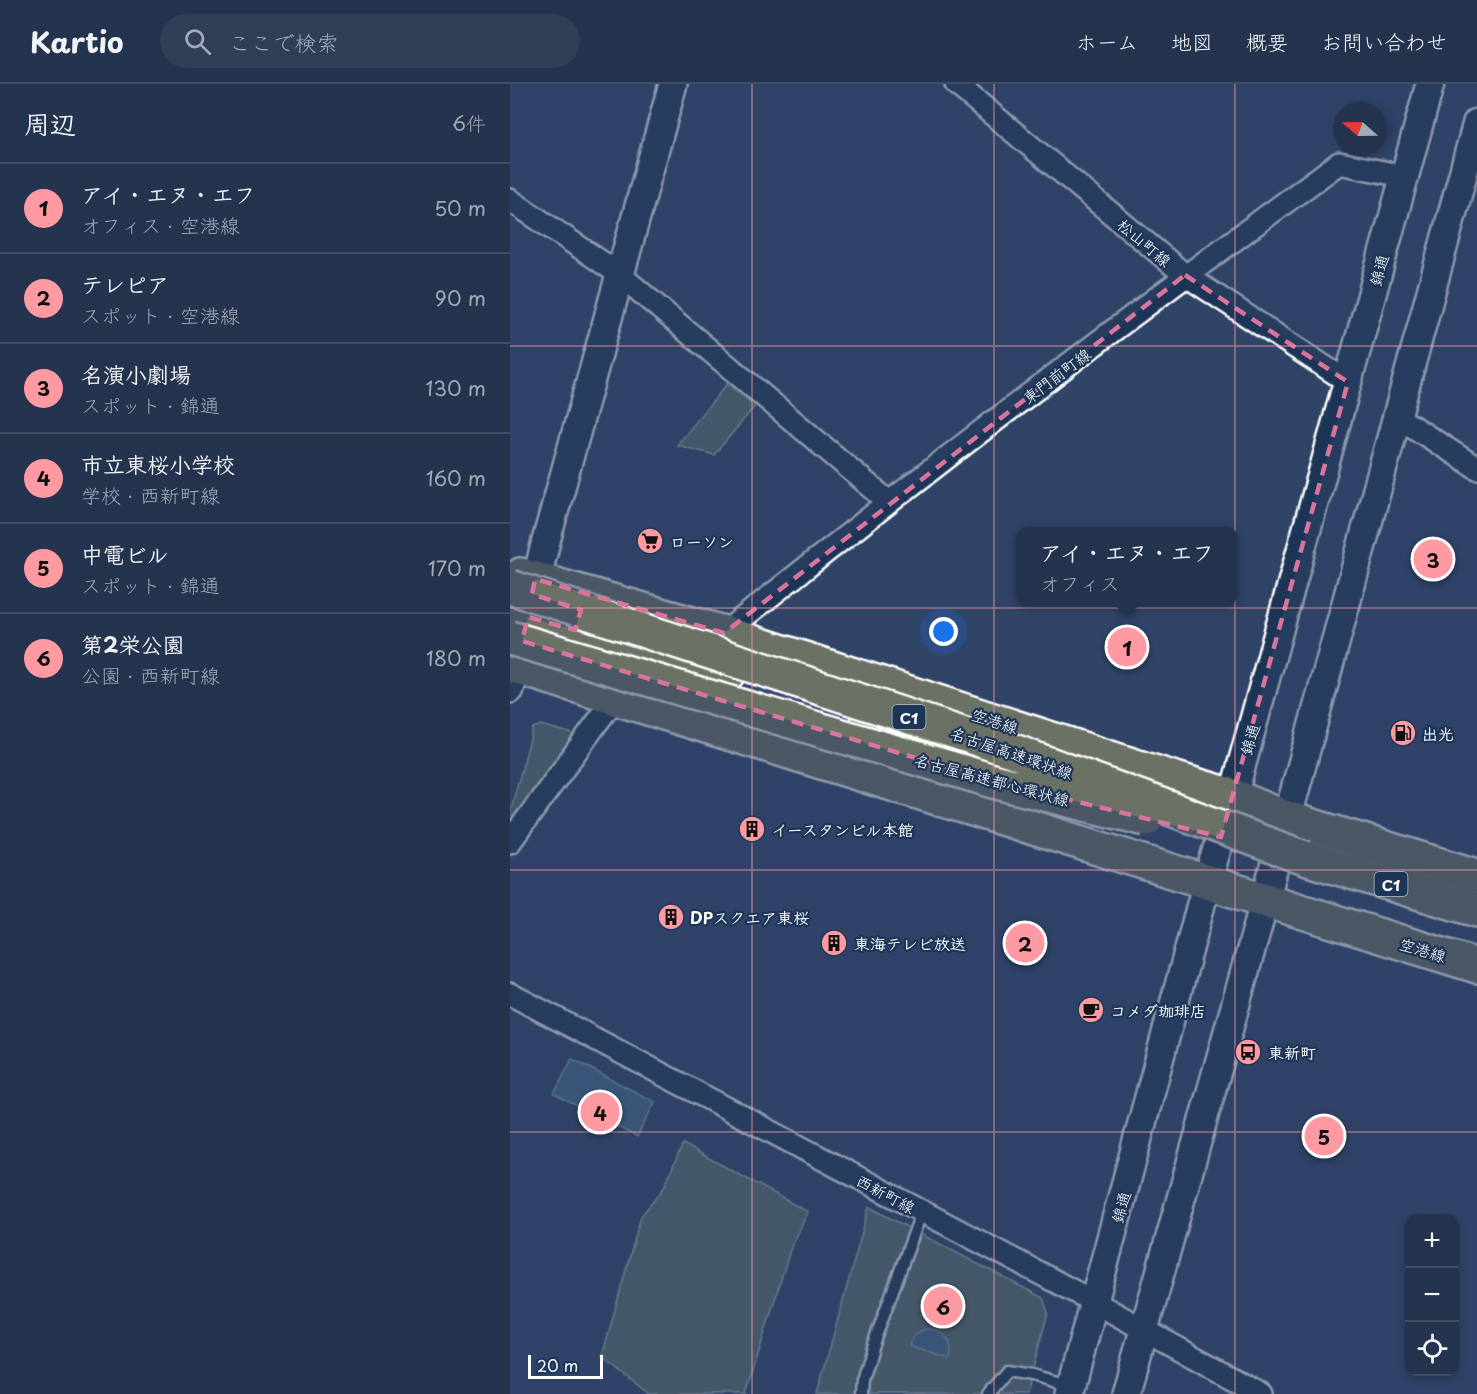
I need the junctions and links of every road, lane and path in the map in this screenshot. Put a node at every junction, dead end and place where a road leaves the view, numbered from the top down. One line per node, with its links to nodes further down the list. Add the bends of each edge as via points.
1 (673, 84): 7 (street)
2 (956, 84): 8 (street, 松山町線)
3 (1430, 84): 5 (street, 錦通)
4 (1477, 123): 10 (street)
5 (1403, 177): 8 (street, 東門前町線, via 1339,163); 9 (street, 錦通)
6 (510, 200): 7 (street)
7 (619, 274): 12 (street); 13 (street)
8 (1185, 275): 9 (street, 松山町線); 12 (street, 東門前町線)
9 (1348, 382): 18 (street, 錦通)
10 (1396, 416): 11 (street); 19 (street)
11 (1477, 468)
12 (889, 502): 14 (street, 東門前町線)
13 (518, 579): 14 (main road, 空港線); 15 (street); 21 (main road, 名古屋高速環状線 / C1, bridge, via 1008,749)
14 (724, 633): 16 (main road, 空港線)
15 (514, 648): 16 (main road, via 869,713); 17 (main road, 空港線); 21 (main road, 名古屋高速都心環状線 / C1, bridge, via 997,782)
16 (922, 697): 18 (main road, 空港線)
17 (615, 698): 20 (street); 23 (main road, 空港線)
18 (1233, 796): 19 (main road, 空港線); 23 (street, 錦通)
19 (1286, 818): 22 (main road, 空港線); 24 (street)
20 (510, 842)
21 (1305, 858): 25 (main road, 名古屋高速都心環状線 / C1)
22 (1477, 876)
23 (1207, 882): 24 (main road, 空港線); 29 (street, 錦通)
24 (1265, 900): 26 (main road, 空港線); 30 (street)
25 (1477, 910)
26 (1477, 966)
27 (510, 994): 28 (street, 西新町線)
28 (922, 1211): 29 (street, 西新町線); 32 (lane, via 872,1347)
29 (1094, 1302): 30 (street, 西新町線); 31 (street, 錦通)
30 (1143, 1330): 34 (street); 35 (street, 西新町線)
31 (1070, 1390): 33 (lane, via 1032,1375 1007,1371)
32 (861, 1394)
33 (988, 1394)
34 (1126, 1394)
35 (1261, 1394)

